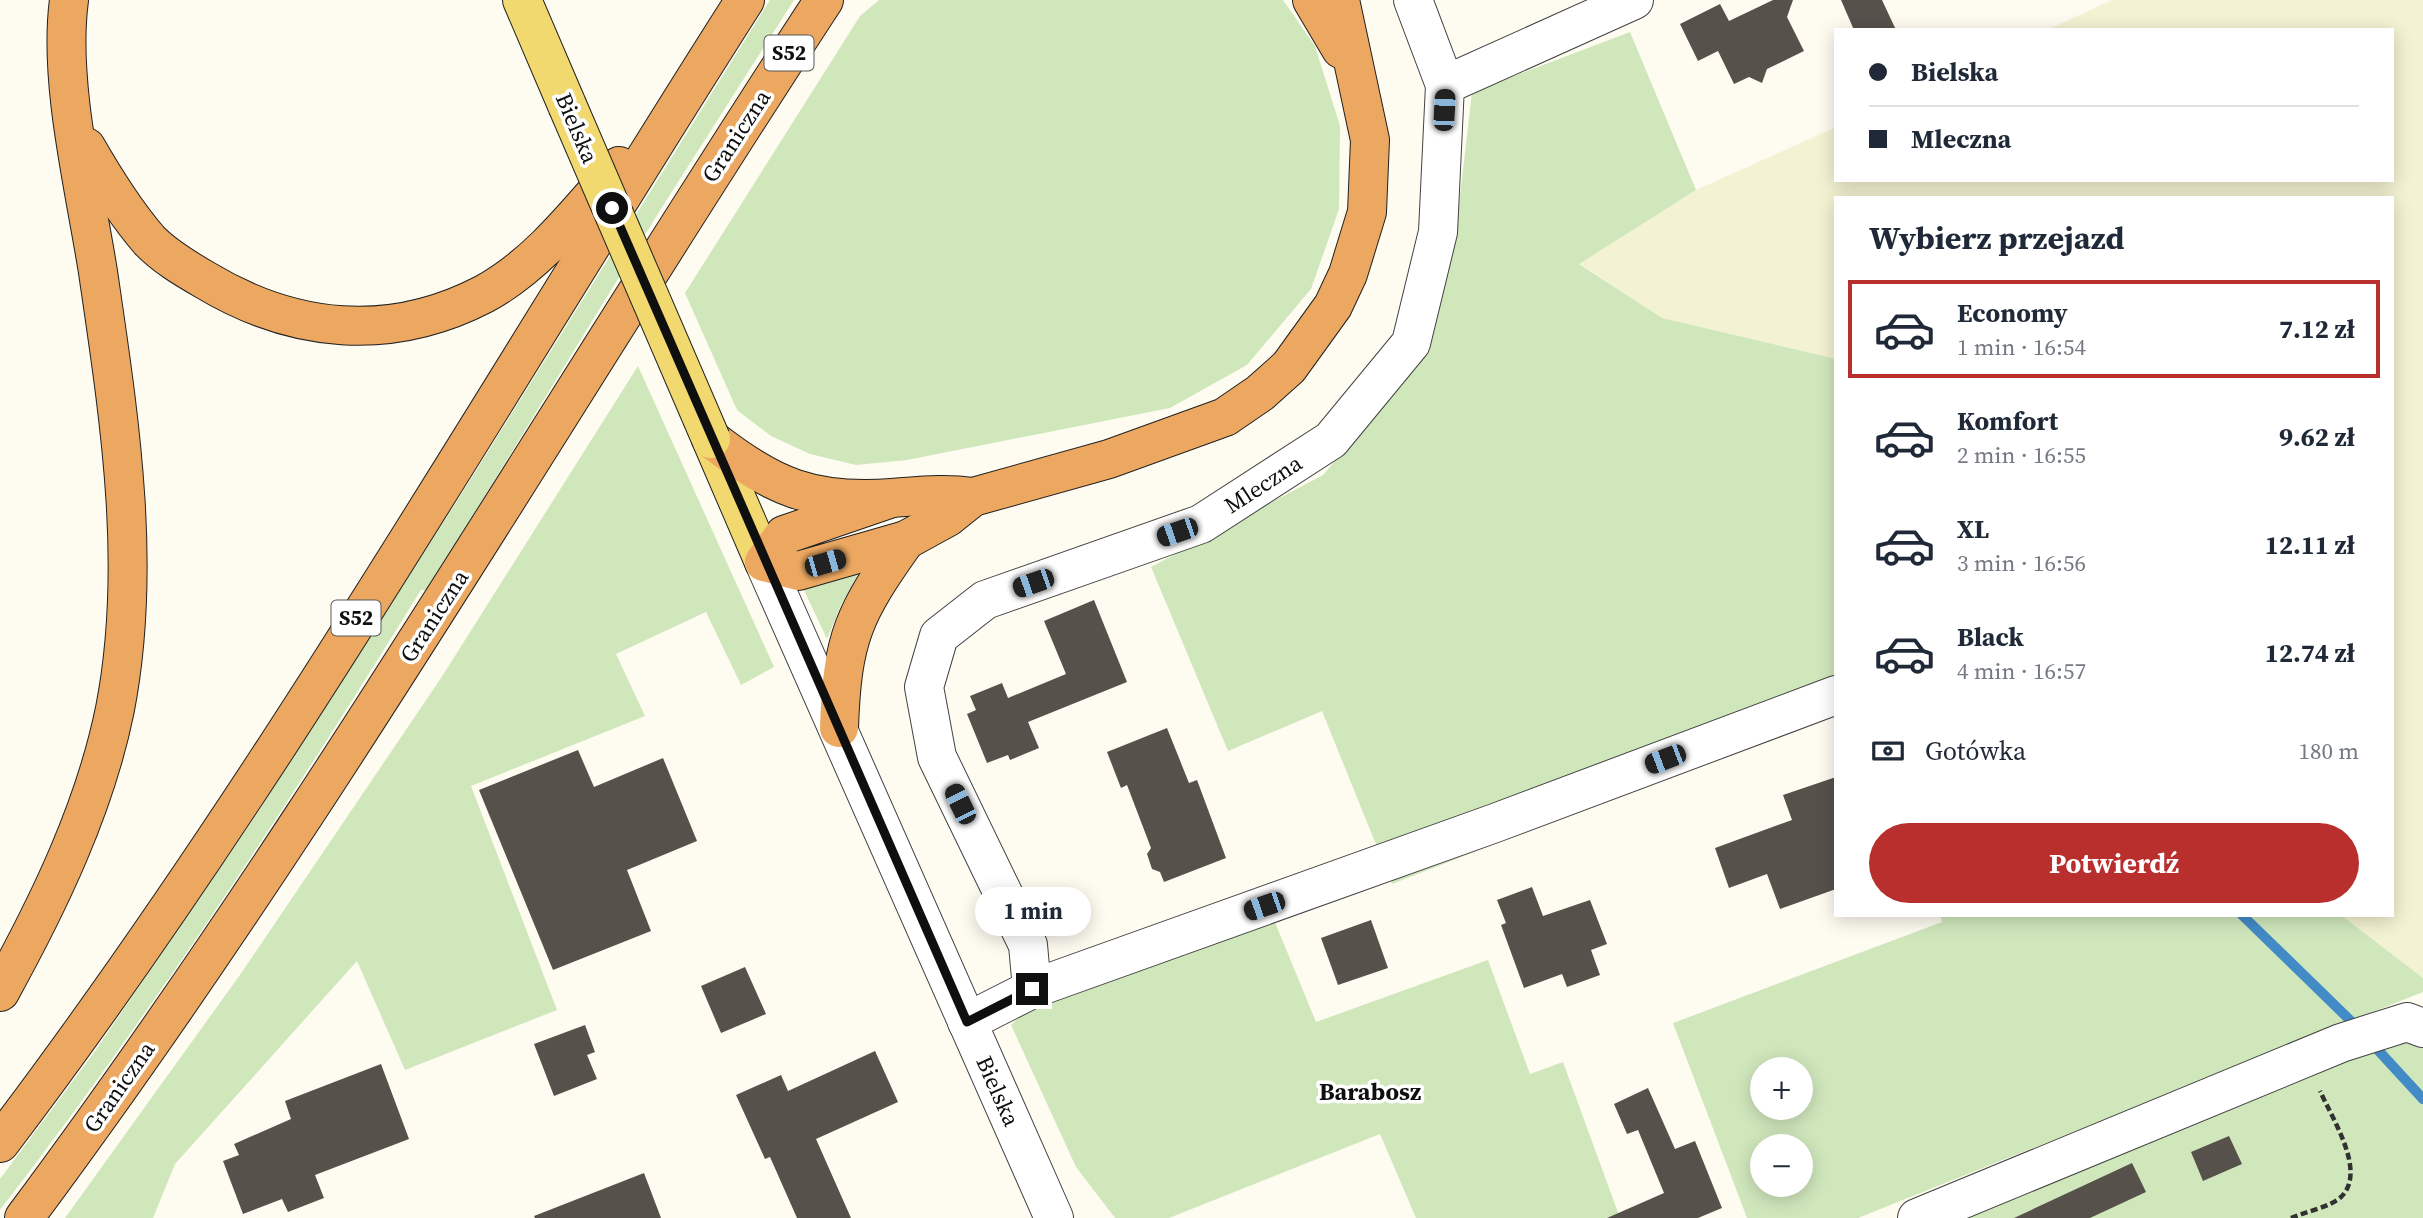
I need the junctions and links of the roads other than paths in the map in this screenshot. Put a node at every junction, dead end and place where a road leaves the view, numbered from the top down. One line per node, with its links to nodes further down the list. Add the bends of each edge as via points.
1 (69, 0): 14 (highway, via 65,32)
2 (522, 0): 15 (main road, Bielska, bridge)
3 (745, 0): 10 (highway, S52)
4 (824, 0): 12 (highway, Graniczna / S52)
5 (851, 0): 12 (highway)
6 (1312, 0): 13 (highway, via 1348,62)
7 (1340, 0): 13 (highway)
8 (1413, 0): 11 (street, Mleczna)
9 (1634, 0): 11 (street)
10 (694, 80): 14 (highway, via 566,227 527,262 484,293 435,313 382,326 338,327 279,316 240,301 187,270 151,242 117,199); 26 (highway, S52, via 261,767 89,1021)
11 (1445, 85): 22 (street, Mleczna, via 1438,232 1411,342 1331,440 1201,524 985,600 939,636 924,687 937,757 1028,946)
12 (754, 106): 27 (highway, Graniczna / S52, via 414,648 110,1103)
13 (1365, 110): 16 (highway, via 1370,174 1360,239 1333,306 1289,367 1225,416 1179,436)
14 (76, 130): 23 (highway, via 120,446 129,556 126,626 115,709 94,783 44,912)
15 (711, 439): 17 (highway, via 751,470 800,492); 19 (main road, Bielska)
16 (973, 498): 17 (highway, via 943,493); 18 (highway)
17 (889, 499): 19 (highway, via 784,535)
18 (905, 540): 19 (highway, via 798,570); 21 (highway, via 867,595 849,634 841,672)
19 (764, 562): 21 (street, Bielska)
20 (1834, 696): 22 (street)
21 (839, 728): 24 (street, Bielska)
22 (1032, 989): 24 (street)
23 (0, 992)
24 (967, 1022): 28 (street, Bielska)
25 (2423, 1028): 29 (street, via 2407,1022 2341,1042)
26 (0, 1143)
27 (24, 1218)
28 (1054, 1218)
29 (1917, 1218)

